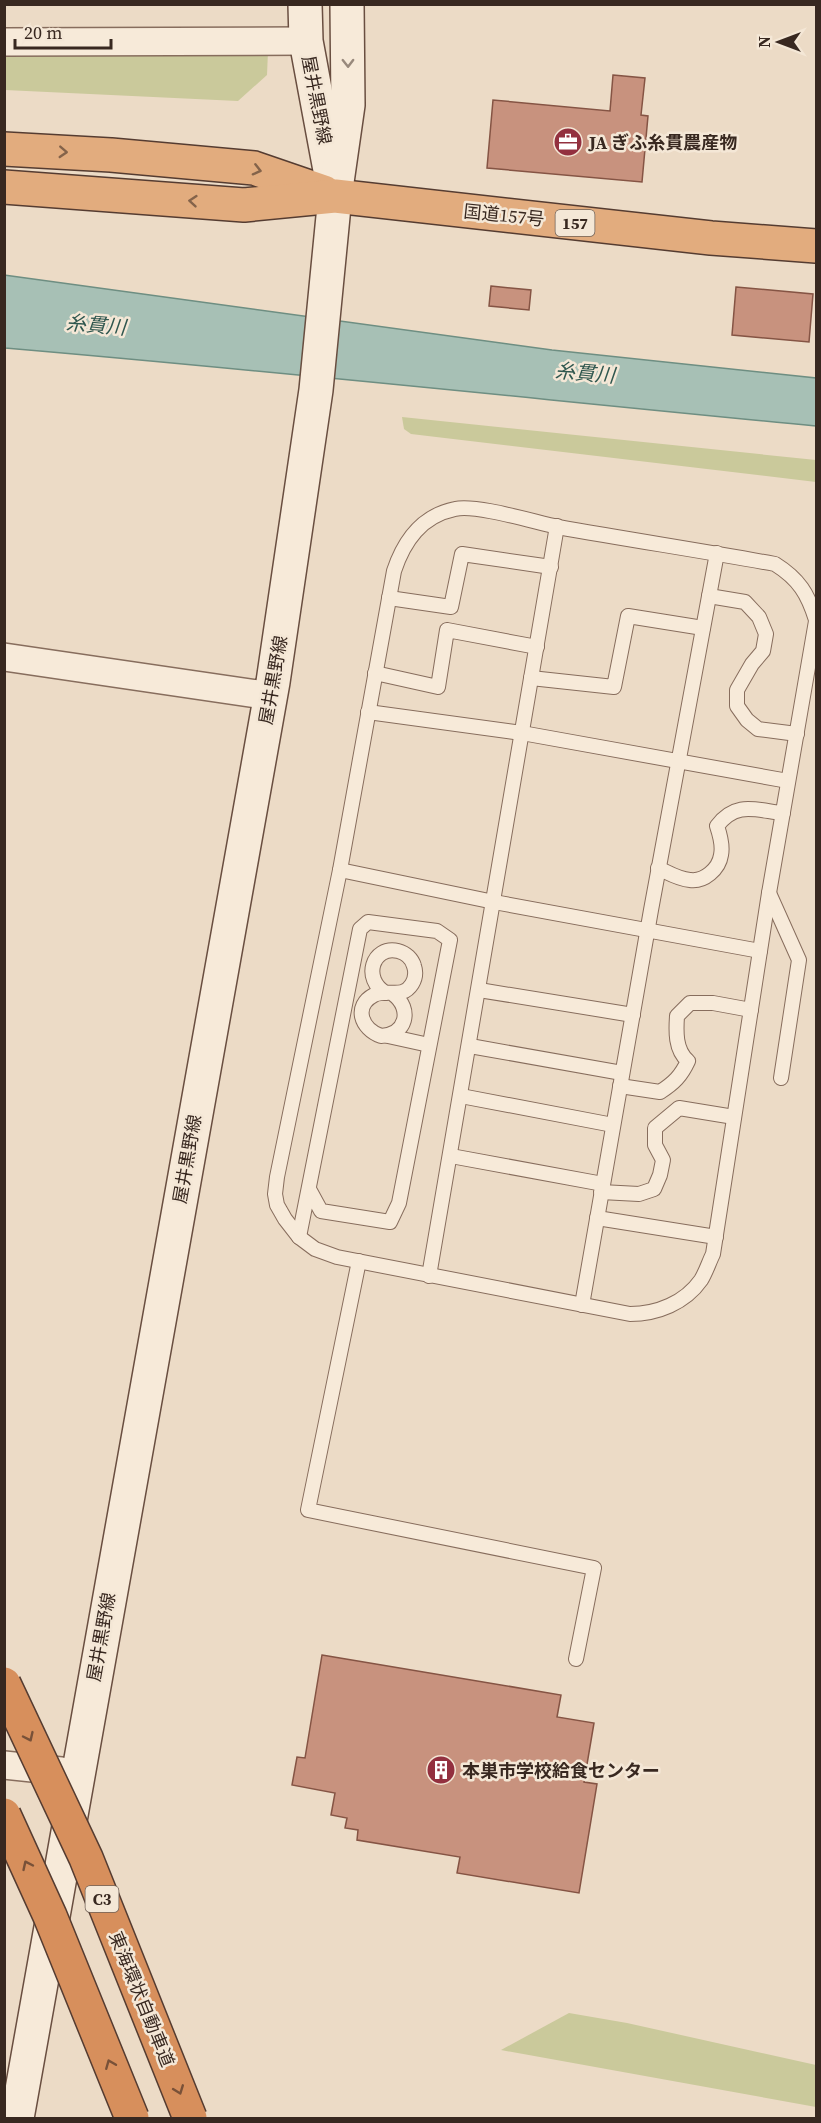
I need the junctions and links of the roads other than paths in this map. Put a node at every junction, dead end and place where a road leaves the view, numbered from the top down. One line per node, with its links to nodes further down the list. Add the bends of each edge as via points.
1 (305, 4): 3 (main road, 屋井黒野線)
2 (347, 4): 7 (main road, 屋井黒野線, one-way to 7, via 348,105)
3 (306, 41): 4 (street); 7 (main road, 屋井黒野線)
4 (4, 42)
5 (4, 149): 7 (highway, 国道157号 / 157, one-way to 7, via 254,168)
6 (4, 187): 7 (highway, 国道157号 / 157, one-way to 6, via 244,205)
7 (335, 196): 8 (highway, 国道157号 / 157); 20 (main road, 屋井黒野線, via 316,390)
8 (816, 246)
9 (557, 526): 10 (lane); 11 (lane); 13 (lane, via 475,509 456,508 437,515 410,536 401,550)
10 (717, 553): 12 (lane); 14 (lane, via 775,564 784,570 801,587)
11 (550, 567): 13 (lane, via 462,554 451,607); 16 (lane)
12 (709, 597): 15 (lane); 23 (lane, via 745,602 759,617 766,634 763,651 737,690 737,706 758,729)
13 (389, 598): 18 (lane)
14 (816, 621): 23 (lane)
15 (703, 628): 19 (lane, via 628,616 614,687); 24 (lane)
16 (537, 647): 18 (lane, via 447,630 438,687); 19 (lane)
17 (4, 657): 20 (street)
18 (375, 673): 21 (lane)
19 (531, 678): 22 (lane)
20 (271, 696): 59 (main road, 屋井黒野線)
21 (369, 712): 22 (lane); 28 (lane)
22 (522, 733): 24 (lane); 30 (lane)
23 (796, 734): 25 (lane)
24 (679, 761): 25 (lane); 27 (lane)
25 (788, 781): 26 (lane)
26 (783, 813): 27 (lane, via 746,809 724,817 717,826 721,855 716,868 706,877 693,881 678,878); 29 (lane)
27 (658, 867): 32 (lane)
28 (340, 870): 30 (lane); 51 (lane, via 275,1194 277,1205)
29 (768, 893): 34 (lane); 42 (lane, via 799,960)
30 (494, 902): 32 (lane); 35 (lane)
31 (403, 927): 33 (lane); 40 (lane, via 437,931 450,940); 49 (lane, via 368,922 360,929)
32 (647, 932): 34 (lane); 38 (lane)
33 (398, 951): 36 (lane, via 378,957 372,970 375,984); 36 (lane, via 410,958 416,971 407,990)
34 (759, 951): 37 (lane)
35 (479, 990): 38 (lane); 41 (lane)
36 (389, 994): 39 (lane, via 402,1004 405,1017 400,1029); 39 (lane, via 372,996 362,1016 368,1029)
37 (751, 1010): 43 (lane, via 690,1003 677,1016 675,1035 688,1061 675,1082 660,1092); 45 (lane)
38 (633, 1015): 43 (lane)
39 (388, 1036): 40 (lane)
40 (429, 1045): 49 (lane, via 399,1203 390,1222 321,1211)
41 (470, 1046): 43 (lane); 44 (lane)
42 (781, 1078)
43 (621, 1080): 46 (lane)
44 (460, 1096): 46 (lane); 47 (lane)
45 (734, 1117): 48 (lane, via 679,1108 655,1128 655,1145 663,1160 654,1189 639,1194); 52 (lane)
46 (614, 1125): 48 (lane)
47 (450, 1156): 48 (lane); 54 (lane)
48 (602, 1188): 50 (lane)
49 (309, 1189): 51 (lane)
50 (597, 1218): 52 (lane); 55 (lane)
51 (299, 1237): 53 (lane, via 315,1249)
52 (716, 1237): 55 (lane, via 701,1280 665,1309 630,1314)
53 (360, 1261): 54 (lane); 56 (lane, via 308,1510 594,1568)
54 (429, 1276): 55 (lane)
55 (582, 1305)
56 (576, 1659)
57 (4, 1684): 63 (highway, 東海環状自動車道 / C3, one-way to 63, bridge, via 86,1858)
58 (4, 1765): 59 (street)
59 (77, 1772): 61 (main road, 屋井黒野線)
60 (4, 1815): 62 (highway, one-way to 60, bridge, via 50,1916)
61 (17, 2118)
62 (132, 2118)
63 (190, 2118)

